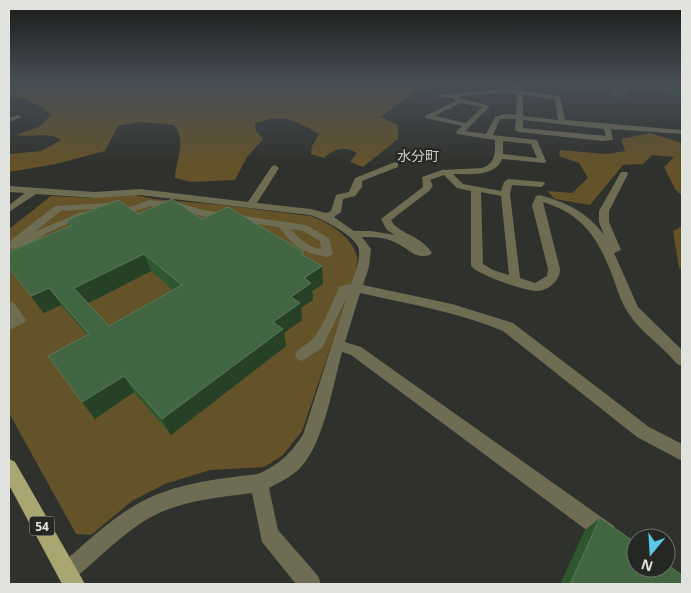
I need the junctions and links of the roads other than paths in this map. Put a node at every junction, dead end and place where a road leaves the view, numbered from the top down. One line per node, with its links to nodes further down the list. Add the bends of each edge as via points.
1 (440, 111): 9 (street, via 427,117)
2 (482, 111): 9 (street)
3 (519, 111): 6 (street)
4 (560, 111): 8 (street)
5 (18, 117): 7 (street)
6 (519, 117): 8 (street); 10 (street, via 519,130 602,139 610,138); 12 (street, via 497,118)
7 (9, 120)
8 (562, 122): 10 (street)
9 (466, 125): 12 (street, via 460,132)
10 (608, 127): 11 (street)
11 (682, 132)
12 (488, 137): 13 (street)
13 (499, 139): 14 (street); 14 (street, via 534,142 542,161)
14 (498, 156): 17 (street, via 496,163 484,170)
15 (394, 165): 28 (street, via 358,180 352,194 339,197 336,212)
16 (275, 168): 24 (street)
17 (446, 172): 21 (street, via 460,186); 31 (street, via 425,179 426,189 386,219 392,228 419,243 426,252 418,254 412,246 380,235 368,232)
18 (624, 174): 32 (street, via 604,211 604,222 615,252)
19 (541, 184): 23 (street, via 508,182)
20 (9, 189): 22 (street)
21 (476, 190): 23 (street); 33 (street, via 477,266)
22 (32, 192): 24 (street, via 95,195 140,192); 27 (street)
23 (505, 194): 33 (street)
24 (251, 204): 28 (street)
25 (107, 206): 25 (street, via 43,231 14,246 58,208); 26 (street, via 124,202)
26 (133, 208): 29 (street); 30 (street, via 149,203 179,206 202,213)
27 (9, 209)
28 (327, 217): 31 (street)
29 (106, 219)
30 (282, 224)
31 (354, 234): 34 (street, via 365,249 363,267)
32 (610, 256): 33 (street, via 599,233 589,222 554,202 538,198 554,274 551,280 536,287); 39 (street, via 636,314)
33 (514, 282)
34 (355, 288): 37 (street); 38 (street, via 344,290 323,335); 40 (street, via 463,311 508,327 643,432)
35 (9, 306): 36 (street, via 18,320)
36 (9, 325)
37 (337, 345): 42 (street, via 310,439 296,461); 43 (street, via 356,351)
38 (302, 356)
39 (682, 360)
40 (682, 453)
41 (9, 468): 44 (main road, 54)
42 (259, 483): 44 (street, via 206,490 155,505 123,526); 45 (street, via 269,535)
43 (620, 542)
44 (71, 578)
45 (310, 584)

